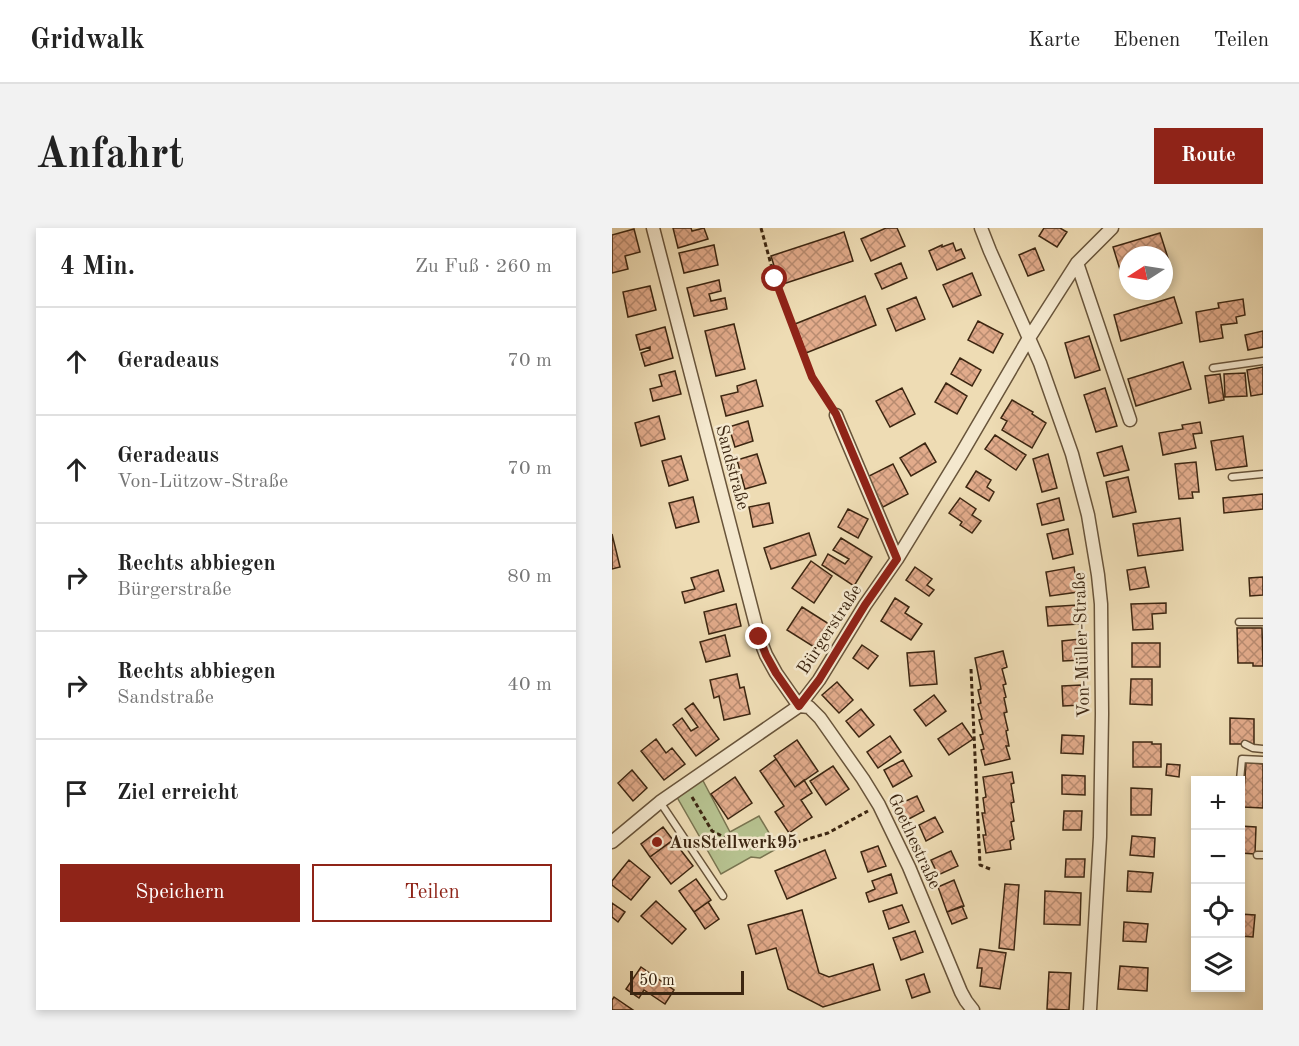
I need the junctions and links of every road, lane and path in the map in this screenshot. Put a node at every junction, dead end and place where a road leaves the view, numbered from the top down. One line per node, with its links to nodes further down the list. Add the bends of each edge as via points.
1 (653, 228): 17 (street, Sandstraße, via 759,637 776,673)
2 (761, 228): 9 (path, via 775,279 812,377)
3 (981, 228): 6 (street, Von-Müller-Straße)
4 (1112, 228): 5 (street, Bürgerstraße)
5 (1077, 263): 6 (street, Bürgerstraße); 10 (street)
6 (1029, 338): 13 (street, Bürgerstraße); 29 (street, Von-Müller-Straße, via 1078,474 1094,545 1101,604 1100,837)
7 (1263, 362): 8 (lane)
8 (1213, 368)
9 (836, 414): 13 (street)
10 (1130, 420)
11 (1263, 474): 12 (lane)
12 (1232, 477)
13 (897, 559): 17 (street, Bürgerstraße)
14 (1239, 622): 15 (lane)
15 (1263, 622)
16 (971, 669): 26 (path, via 980,865)
17 (799, 706): 22 (street, Bürgerstraße); 24 (street, Goethestraße, via 808,707 820,718)
18 (1245, 744): 19 (lane)
19 (1263, 749)
20 (1263, 760): 21 (lane, via 1242,759)
21 (1240, 776)
22 (685, 785): 23 (street, Bürgerstraße); 24 (path, via 712,831 742,846 784,846 828,833)
23 (660, 802): 25 (street, Bürgerstraße); 27 (lane)
24 (879, 805): 28 (street, Goethestraße, via 961,992)
25 (612, 842)
26 (990, 869)
27 (723, 896)
28 (973, 1010)
29 (1090, 1010)

